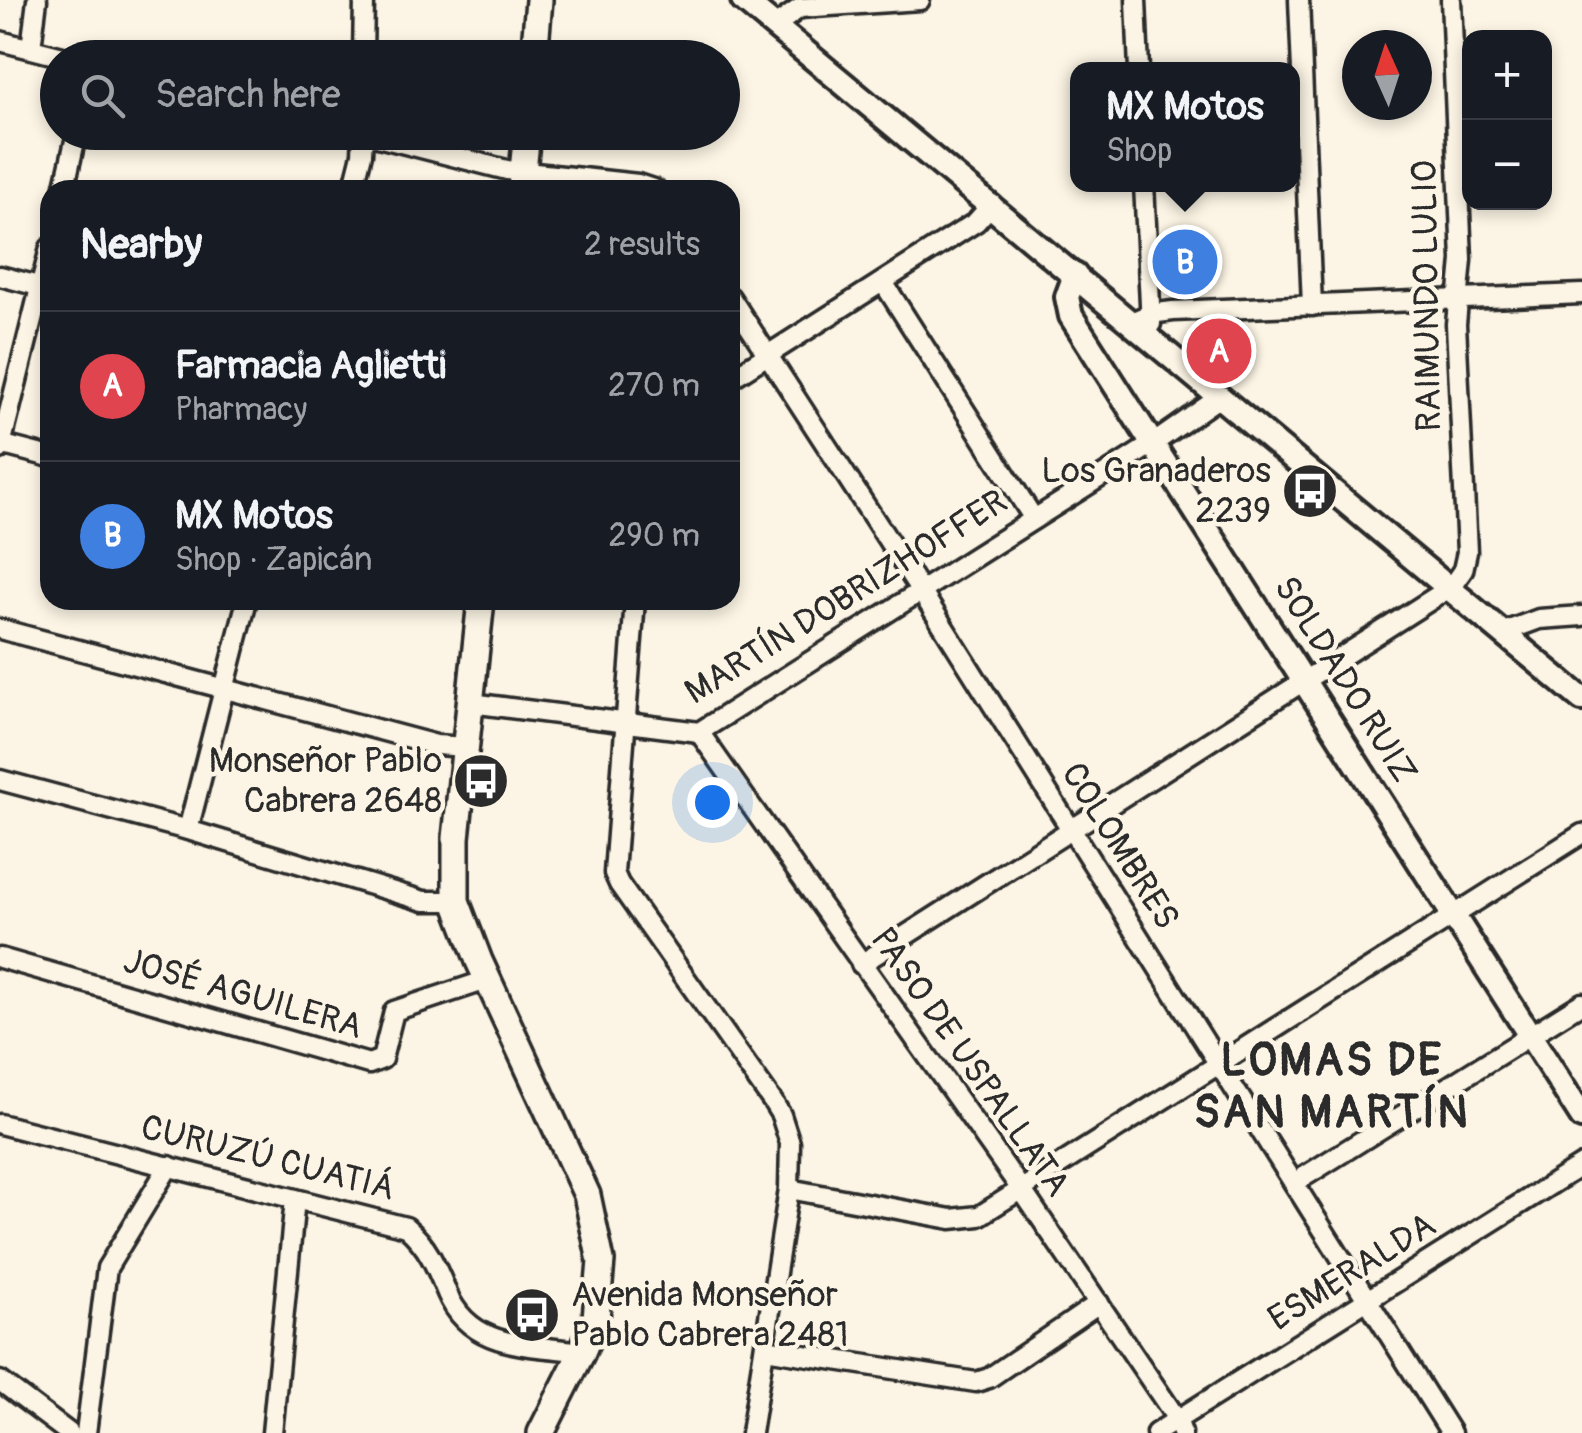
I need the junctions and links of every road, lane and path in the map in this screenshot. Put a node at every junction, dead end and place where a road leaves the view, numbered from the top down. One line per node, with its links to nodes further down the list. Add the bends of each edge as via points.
1 (37, 0): 14 (street)
2 (364, 0): 11 (street)
3 (539, 0): 12 (main road)
4 (742, 0): 10 (main road)
5 (920, 0): 9 (street)
6 (1136, 0): 16 (street)
7 (1299, 0): 33 (street)
8 (1451, 0): 32 (street, RAIMUNDO LULIO)
9 (845, 2): 10 (street, via 800,8)
10 (776, 25): 26 (main road)
11 (363, 40)
12 (536, 40)
13 (0, 41): 14 (street)
14 (31, 48): 15 (street)
15 (40, 50)
16 (1139, 62)
17 (73, 150): 21 (street)
18 (362, 150): 22 (street)
19 (418, 150): 23 (street)
20 (525, 150): 24 (main road)
21 (66, 180)
22 (356, 180)
23 (519, 180)
24 (522, 180)
25 (1144, 192): 36 (street)
26 (992, 204): 27 (main road); 29 (street, via 976,222)
27 (1074, 275): 36 (main road); 40 (main road, SOLDADO RUIZ, via 1071,316)
28 (0, 276): 30 (street)
29 (883, 282): 37 (street); 43 (street)
30 (40, 286)
31 (1582, 294): 32 (street)
32 (1459, 298): 33 (street); 44 (street, RAIMUNDO LULIO, via 1467,552)
33 (1312, 306): 36 (street)
34 (40, 309): 41 (street)
35 (740, 313): 37 (street, COLOMBRES)
36 (1141, 318): 39 (main road, via 1152,339)
37 (767, 356): 38 (street); 45 (street, COLOMBRES)
38 (740, 372)
39 (1221, 396): 40 (street, MARTÍN DOBRIZHOFFER); 44 (main road)
40 (1154, 443): 43 (street, MARTÍN DOBRIZHOFFER); 52 (main road, SOLDADO RUIZ)
41 (0, 446): 42 (street)
42 (40, 454)
43 (1034, 519): 45 (street, MARTÍN DOBRIZHOFFER)
44 (1450, 586): 51 (main road); 52 (street)
45 (920, 591): 57 (street, MARTÍN DOBRIZHOFFER); 60 (street, COLOMBRES)
46 (245, 610): 53 (street)
47 (480, 610): 55 (main road)
48 (634, 610): 56 (street)
49 (1582, 616): 51 (street)
50 (0, 629): 53 (street)
51 (1504, 632): 54 (main road)
52 (1304, 680): 60 (street); 64 (main road, SOLDADO RUIZ)
53 (225, 686): 58 (street, via 436,745); 61 (street)
54 (1582, 699)
55 (470, 704): 56 (street, MARTÍN DOBRIZHOFFER); 58 (main road)
56 (624, 724): 57 (street, MARTÍN DOBRIZHOFFER); 76 (street, via 614,873 781,1115 790,1143)
57 (699, 732): 66 (street, PASO DE USPALLATA)
58 (466, 747): 63 (main road)
59 (0, 780): 61 (street)
60 (1071, 828): 66 (street); 70 (street, COLOMBRES)
61 (188, 830): 63 (street, via 424,901)
62 (1582, 834): 64 (street)
63 (456, 901): 67 (main road)
64 (1452, 918): 69 (main road, SOLDADO RUIZ); 70 (street)
65 (0, 958): 67 (street, JOSÉ AGUILERA, via 370,1064 382,1059 394,1010)
66 (861, 964): 77 (street, PASO DE USPALLATA)
67 (487, 980): 82 (main road, via 594,1215 600,1302)
68 (1582, 1003): 69 (street)
69 (1530, 1036): 71 (main road, SOLDADO RUIZ); 75 (street)
70 (1220, 1065): 75 (street, COLOMBRES); 77 (street)
71 (1582, 1117)
72 (0, 1124): 74 (street, CURUZÚ CUATIÁ)
73 (1582, 1165): 79 (street, ESMERALDA)
74 (169, 1166): 78 (street, CURUZÚ CUATIÁ); 86 (street, via 107,1268)
75 (1294, 1183): 79 (street, COLOMBRES)
76 (789, 1189): 77 (street, via 965,1220); 81 (street)
77 (1021, 1189): 80 (street, PASO DE USPALLATA)
78 (295, 1199): 82 (street, CURUZÚ CUATIÁ, via 406,1227 432,1257 458,1315 479,1334); 87 (street)
79 (1369, 1301): 84 (street, ESMERALDA); 91 (street, COLOMBRES)
80 (1099, 1303): 81 (street, via 976,1382); 84 (street, PASO DE USPALLATA)
81 (764, 1349): 89 (street)
82 (582, 1352): 88 (main road)
83 (0, 1381): 85 (street)
84 (1179, 1426): 90 (street, ESMERALDA)
85 (68, 1433)
86 (86, 1433)
87 (272, 1433)
88 (540, 1433)
89 (751, 1433)
90 (1156, 1433)
91 (1451, 1433)

